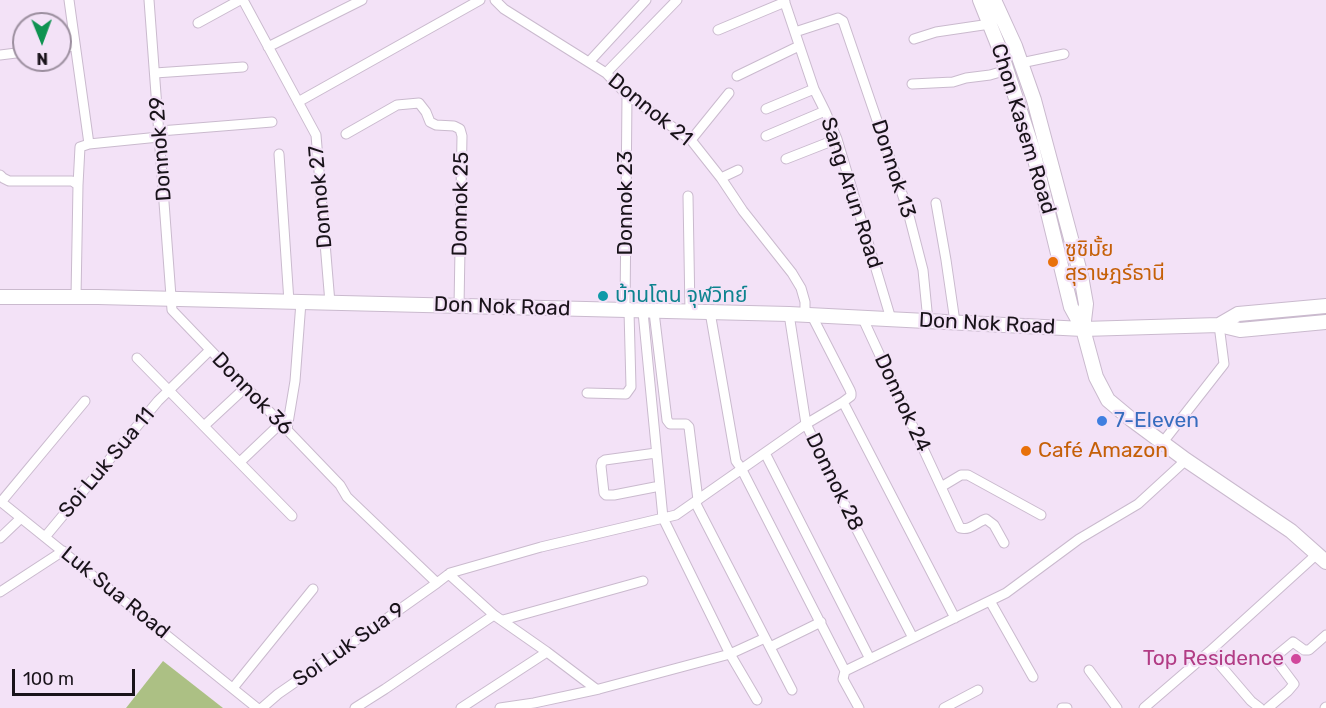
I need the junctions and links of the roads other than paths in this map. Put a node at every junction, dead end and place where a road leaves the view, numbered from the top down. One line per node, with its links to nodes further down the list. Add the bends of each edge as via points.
1 (69, 0): 17 (street)
2 (149, 0): 25 (street, Donnok 29)
3 (242, 0): 12 (street); 19 (street, Donnok 27)
4 (362, 0): 19 (street)
5 (480, 0): 32 (street)
6 (495, 0): 21 (street, Donnok 21)
7 (646, 0): 21 (street)
8 (677, 0): 26 (street)
9 (980, 0): 13 (main road, Chon Kasem Road)
10 (994, 0): 22 (main road, Chon Kasem Road)
11 (784, 1): 14 (street); 15 (street, Sang Arun Road)
12 (198, 23)
13 (990, 24): 16 (street); 24 (main road, Chon Kasem Road)
14 (718, 30)
15 (795, 32): 18 (street, Sang Arun Road); 64 (street, Donnok 13, via 837,18 843,21 907,208 923,270)
16 (914, 39)
17 (74, 46): 41 (street)
18 (799, 46): 27 (street); 29 (street, Sang Arun Road)
19 (268, 47): 32 (street, Donnok 27)
20 (1064, 54): 22 (street)
21 (589, 62): 26 (street, Donnok 21)
22 (1021, 63): 68 (main road, Chon Kasem Road, via 1081,276 1086,304)
23 (243, 67): 25 (street)
24 (1007, 70): 28 (street, via 952,82); 68 (main road, Chon Kasem Road, via 1032,147 1071,307)
25 (155, 73): 36 (street, Donnok 29)
26 (606, 73): 31 (street, Donnok 21)
27 (737, 76)
28 (912, 84)
29 (814, 89): 33 (street); 34 (street, Sang Arun Road)
30 (729, 93): 40 (street)
31 (627, 95): 40 (street, Donnok 21); 57 (street, Donnok 23)
32 (298, 102): 54 (street, Donnok 27, via 316,135)
33 (766, 109)
34 (825, 111): 38 (street); 39 (street, Sang Arun Road)
35 (272, 122): 36 (street)
36 (159, 134): 41 (street); 52 (street, Donnok 29)
37 (346, 134): 55 (street, Donnok 25, via 397,105 419,103 430,122 460,129)
38 (766, 136)
39 (837, 139): 43 (street); 63 (street, Sang Arun Road)
40 (691, 140): 46 (street, Donnok 21)
41 (89, 144): 47 (street, via 80,147)
42 (279, 154): 53 (street)
43 (786, 159)
44 (738, 170): 46 (street)
45 (0, 175): 47 (street, via 9,181 72,181)
46 (721, 178): 61 (street, Donnok 21, via 792,273 801,288)
47 (78, 185): 51 (street)
48 (688, 196): 58 (street)
49 (936, 203): 65 (street)
50 (0, 297): 51 (main road, Don Nok Road)
51 (76, 297): 52 (main road, Don Nok Road)
52 (172, 299): 53 (main road, Don Nok Road); 69 (street, Donnok 36, via 172,310)
53 (295, 302): 54 (main road, Don Nok Road); 78 (street, via 295,381)
54 (330, 303): 55 (main road, Don Nok Road)
55 (459, 306): 57 (main road, Don Nok Road)
56 (1326, 306): 67 (main road, Don Nok Road, via 1238,314)
57 (638, 312): 58 (main road, Don Nok Road); 73 (street, via 630,390 626,394); 80 (street); 88 (street, via 668,420 670,424 689,427)
58 (690, 312): 59 (main road, Don Nok Road)
59 (710, 312): 60 (main road, Don Nok Road); 84 (street, via 735,461)
60 (789, 314): 61 (main road, Don Nok Road); 76 (street, Donnok 28)
61 (808, 316): 62 (main road, Don Nok Road); 75 (street, via 850,390 850,396)
62 (862, 319): 63 (main road, Don Nok Road); 86 (street, Donnok 24)
63 (891, 319): 64 (main road, Don Nok Road)
64 (928, 321): 65 (main road, Don Nok Road)
65 (955, 322): 68 (main road, Don Nok Road)
66 (1326, 322): 67 (main road, Don Nok Road, via 1240,330)
67 (1219, 325): 68 (main road, Don Nok Road); 79 (street, via 1224,364)
68 (1083, 329): 79 (main road, Chon Kasem Road, via 1096,377 1108,400)
69 (210, 351): 71 (street, Donnok 36); 72 (street, Soi Luk Sua 11)
70 (137, 358): 72 (street)
71 (246, 387): 77 (street); 78 (street, Donnok 36)
72 (169, 390): 77 (street); 93 (street, Soi Luk Sua 11)
73 (586, 393)
74 (85, 401): 87 (street)
75 (843, 402): 76 (street); 105 (street)
76 (806, 424): 81 (street); 108 (street, Donnok 28)
77 (204, 426): 83 (street)
78 (284, 426): 83 (street); 100 (street, Donnok 36, via 347,497)
79 (1163, 442): 82 (main road, Chon Kasem Road)
80 (656, 453): 85 (street); 85 (street, via 604,460 604,493 614,495)
81 (765, 453): 84 (street); 113 (street)
82 (1186, 460): 97 (main road, Chon Kasem Road, via 1291,531); 103 (street, via 1137,504)
83 (240, 462): 90 (street)
84 (741, 468): 88 (street); 106 (street)
85 (660, 486): 92 (street)
86 (941, 487): 89 (street, via 968,475); 95 (street, Donnok 24, via 960,528 986,519)
87 (1, 501): 91 (street, Luk Sua Road)
88 (696, 501): 92 (street, via 676,515); 109 (street)
89 (1041, 515)
90 (292, 516)
91 (21, 518): 93 (street, Luk Sua Road); 94 (street)
92 (663, 518): 98 (street); 112 (street)
93 (45, 537): 96 (street, Luk Sua Road)
94 (0, 538)
95 (1004, 543)
96 (63, 551): 102 (street); 117 (street, Luk Sua Road)
97 (1324, 560): 111 (street)
98 (450, 573): 100 (street, Soi Luk Sua 9); 104 (street)
99 (643, 581): 104 (street)
100 (437, 583): 123 (street, Soi Luk Sua 9)
101 (313, 589): 117 (street)
102 (0, 592)
103 (990, 601): 105 (street); 116 (street)
104 (498, 617): 110 (street); 124 (street)
105 (955, 618): 108 (street)
106 (821, 622): 109 (street); 115 (street)
107 (1326, 635): 134 (street, via 1309,650 1293,642 1276,657 1294,684)
108 (913, 638): 113 (street)
109 (767, 642): 112 (street); 119 (street)
110 (547, 652): 118 (street); 125 (street)
111 (1209, 652): 132 (street); 133 (street)
112 (730, 654): 118 (street); 121 (street)
113 (870, 659): 115 (street)
114 (1089, 670): 131 (street)
115 (845, 671): 127 (street, via 843,680)
116 (1033, 678)
117 (233, 688): 122 (street, Luk Sua Road)
118 (596, 689): 126 (street)
119 (792, 690)
120 (978, 690): 128 (street)
121 (756, 700)
122 (257, 708)
123 (262, 708)
124 (355, 708)
125 (461, 708)
126 (500, 708)
127 (859, 708)
128 (944, 708)
129 (1062, 708): 130 (street)
130 (1067, 708)
131 (1117, 708)
132 (1144, 708)
133 (1260, 708)
134 (1268, 708)

